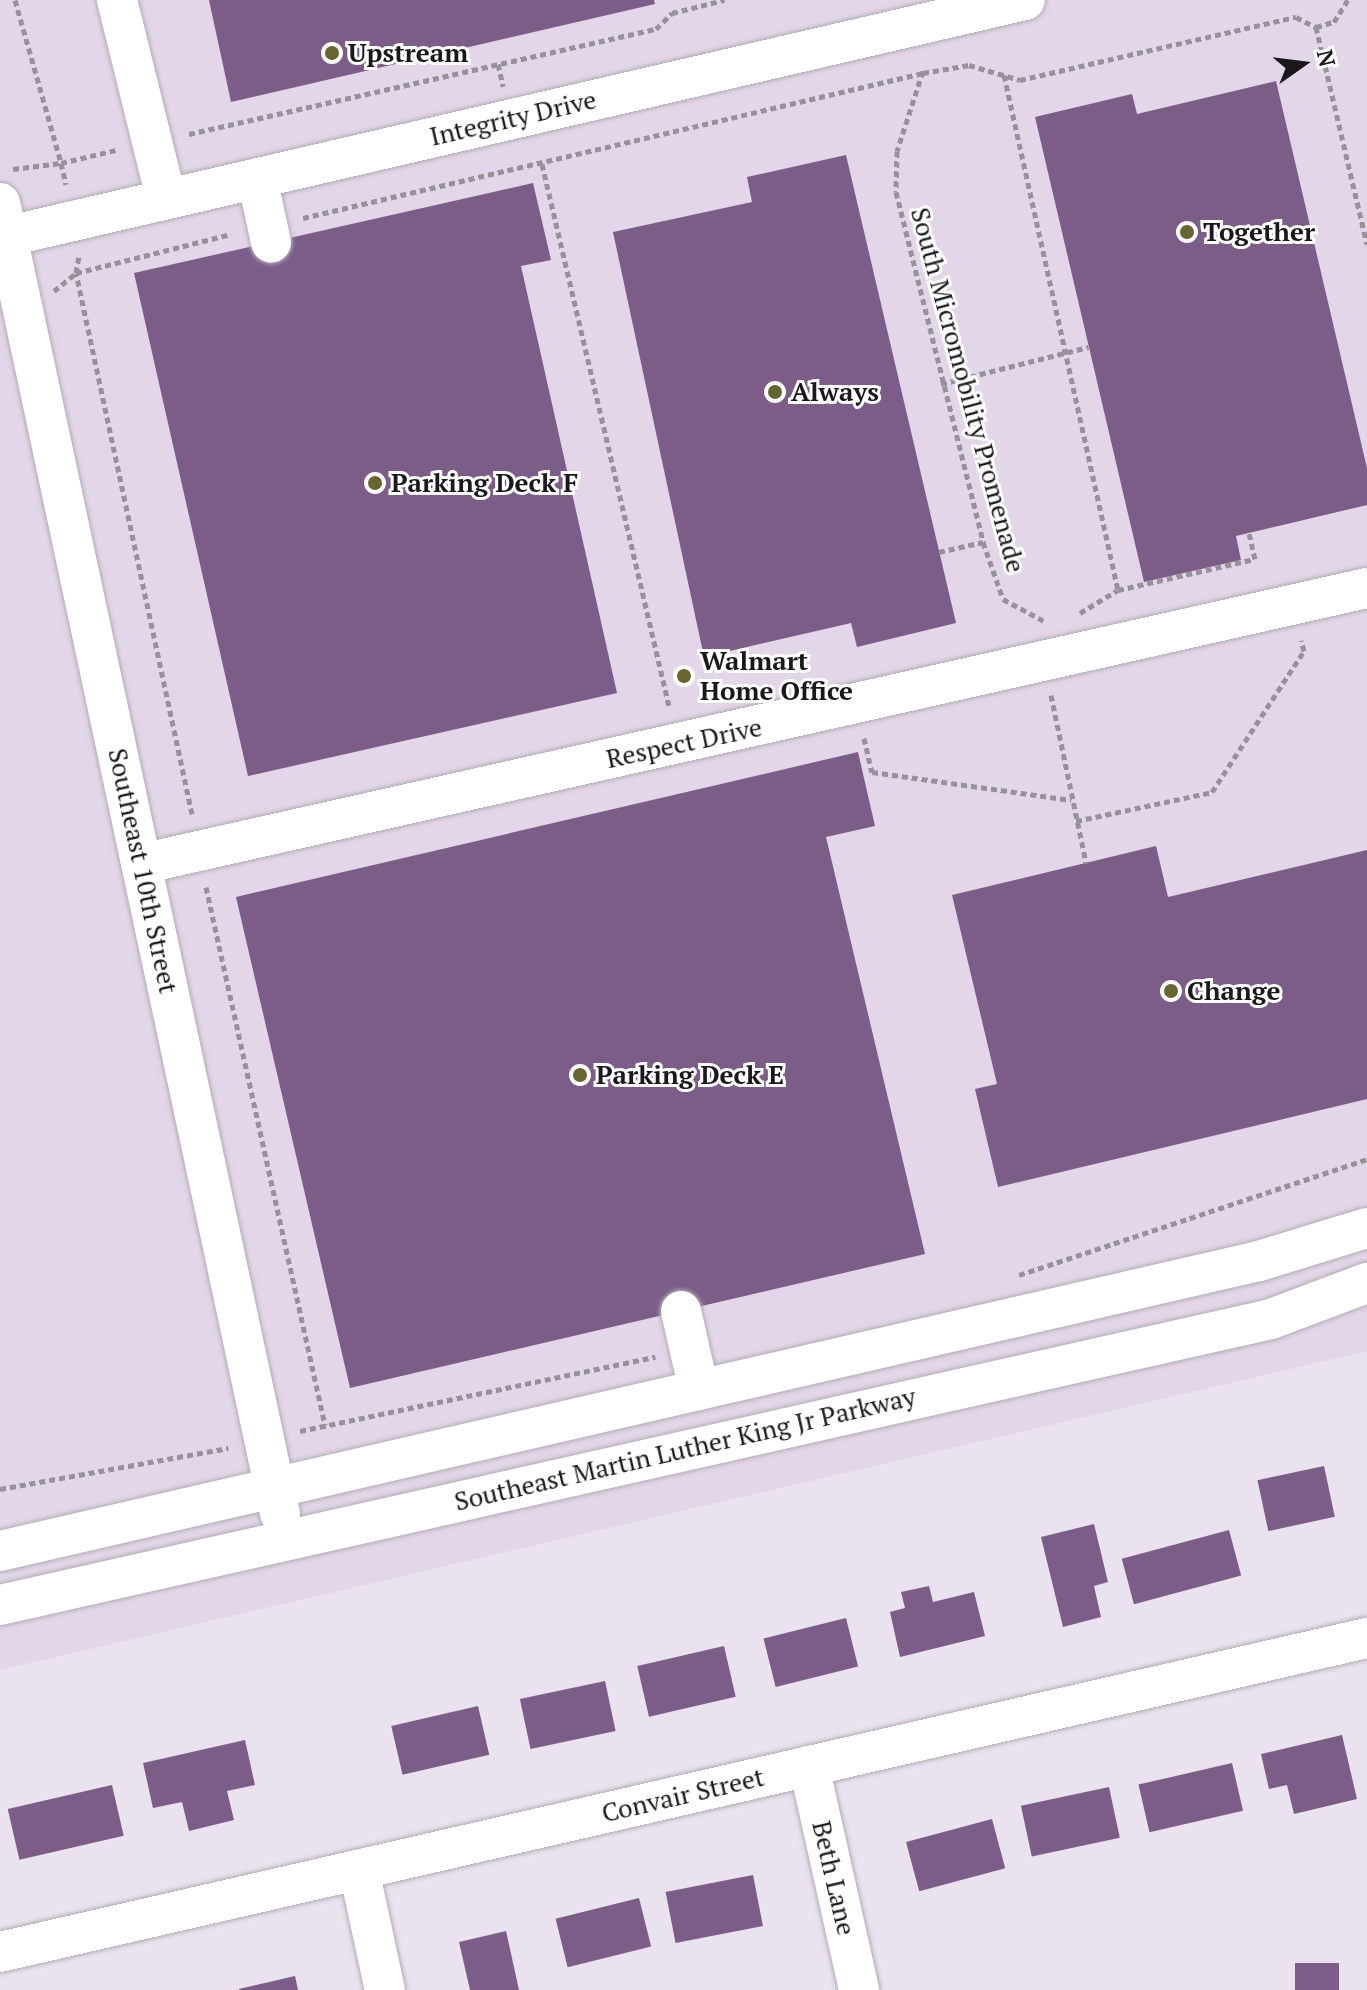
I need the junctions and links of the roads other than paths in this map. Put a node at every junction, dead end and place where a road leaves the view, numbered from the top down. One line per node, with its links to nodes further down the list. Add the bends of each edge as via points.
1 (117, 0): 4 (street)
2 (1025, 0): 3 (street, Integrity Drive)
3 (257, 178): 4 (street, Integrity Drive); 6 (street)
4 (166, 198): 5 (street, Integrity Drive)
5 (2, 226): 8 (street, Southeast 10th Street)
6 (269, 234)
7 (1367, 588): 8 (street, Respect Drive, via 1063,641 856,706)
8 (141, 864): 13 (street, Southeast 10th Street)
9 (1367, 1228): 12 (street, Southeast Martin Luther King Jr Parkway, via 1259,1261)
10 (1367, 1283): 14 (street, Southeast Martin Luther King Jr Parkway, via 1271,1319)
11 (681, 1311): 12 (street)
12 (699, 1390): 13 (street, Southeast Martin Luther King Jr Parkway)
13 (274, 1486): 14 (street, Southeast 10th Street); 15 (street, Southeast Martin Luther King Jr Parkway)
14 (285, 1539): 16 (street, Southeast Martin Luther King Jr Parkway)
15 (0, 1551)
16 (0, 1605)
17 (1367, 1638): 18 (street, Convair Street)
18 (809, 1766): 19 (street, Convair Street); 22 (street, Beth Lane)
19 (359, 1870): 20 (street, Convair Street); 21 (street)
20 (0, 1952)
21 (385, 1990)
22 (859, 1990)

